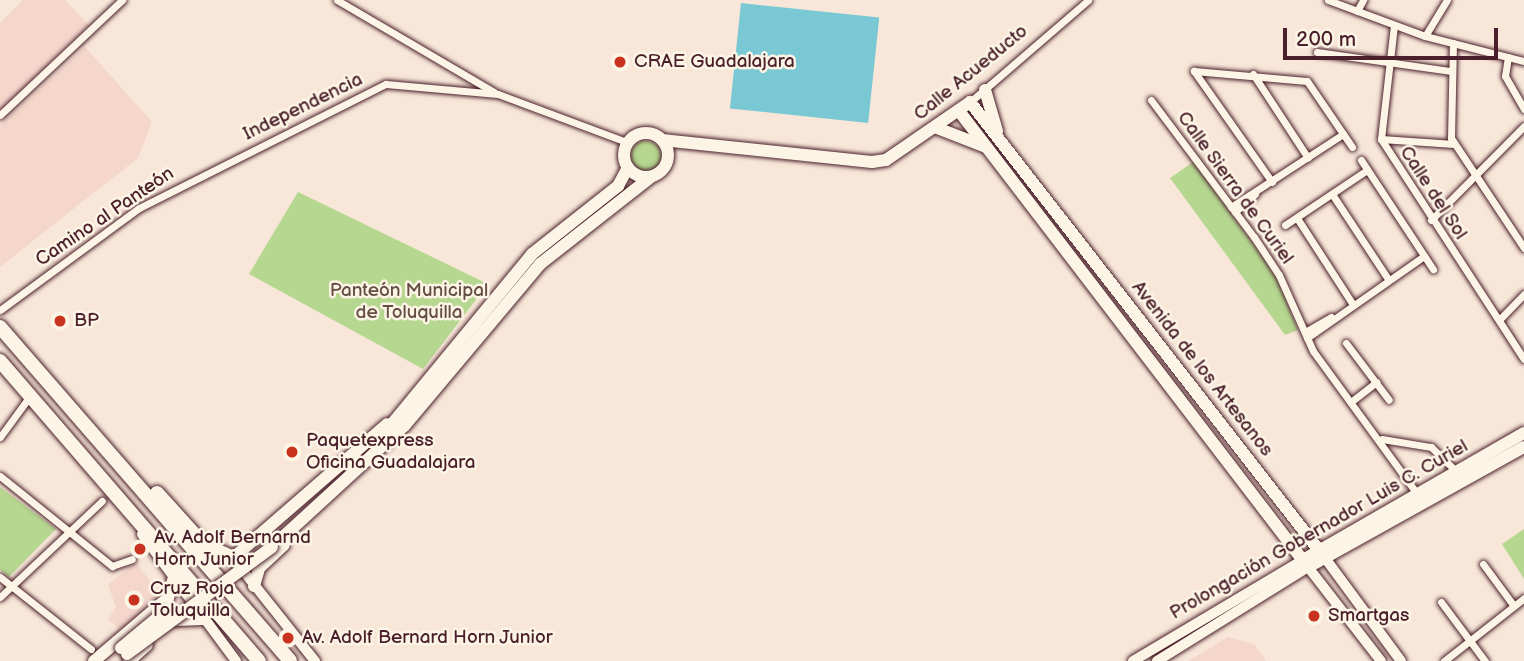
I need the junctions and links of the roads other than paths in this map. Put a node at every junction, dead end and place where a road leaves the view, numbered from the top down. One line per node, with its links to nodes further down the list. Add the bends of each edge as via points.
1 (122, 0): 23 (street)
2 (337, 0): 18 (street)
3 (1088, 0): 17 (street, Calle Acueducto)
4 (1328, 0): 7 (street)
5 (1363, 0): 7 (street)
6 (1447, 0): 9 (street)
7 (1357, 11): 8 (street)
8 (1394, 25): 9 (street); 14 (street, Calle del Sol)
9 (1426, 36): 10 (street)
10 (1452, 43): 12 (street); 15 (street)
11 (1318, 52): 14 (street)
12 (1508, 57): 13 (street); 21 (street, via 1505,76)
13 (1524, 61)
14 (1388, 62): 15 (street); 28 (street, Calle del Sol)
15 (1450, 71): 32 (street)
16 (1253, 74): 26 (street, via 1307,81); 37 (street); 43 (street, via 1192,73)
17 (985, 90): 20 (street, Calle Acueducto); 27 (main road)
18 (498, 94): 30 (street, Independencia); 35 (street, Independencia, via 386,84)
19 (1151, 100): 45 (street, Calle Sierra de Curiel)
20 (970, 102): 22 (main road, Calle Acueducto); 27 (main road, Avenida de los Artesanos)
21 (1524, 109)
22 (959, 111): 25 (main road, Calle Acueducto); 33 (main road, Avenida de los Artesanos)
23 (0, 116)
24 (1524, 126): 42 (street)
25 (937, 128): 31 (main road, Calle Acueducto, via 872,162); 33 (main road)
26 (1343, 134): 34 (street); 37 (street)
27 (999, 138): 48 (main road, Avenida de los Artesanos)
28 (1381, 139): 32 (street); 47 (street, Calle del Sol)
29 (662, 141): 30 (main road, via 645,134); 31 (main road, Calle Acueducto); 36 (main road)
30 (629, 143): 39 (main road)
31 (703, 144): 36 (main road, Calle Acueducto)
32 (1454, 144): 42 (street)
33 (986, 147): 50 (main road, Avenida de los Artesanos)
34 (1352, 147)
35 (234, 158): 59 (street, Camino al Panteón, via 139,208)
36 (668, 158): 41 (main road)
37 (1308, 158): 43 (street)
38 (1361, 160): 40 (street)
39 (628, 167): 41 (main road); 71 (main road, via 618,186 532,254)
40 (1367, 170): 44 (street); 52 (street)
41 (650, 177): 71 (main road, via 540,264)
42 (1479, 177): 47 (street); 51 (street)
43 (1272, 182): 45 (street)
44 (1332, 194): 46 (street); 54 (street)
45 (1233, 209): 62 (street, Calle Sierra de Curiel, via 1279,275)
46 (1297, 218): 49 (street); 58 (street)
47 (1431, 220): 60 (street, Calle del Sol)
48 (1064, 223): 50 (main road); 55 (main road, Avenida de los Artesanos)
49 (1285, 225)
50 (1052, 230): 57 (main road, Avenida de los Artesanos)
51 (1524, 248)
52 (1424, 256): 53 (street); 54 (street)
53 (1433, 269)
54 (1388, 279): 58 (street)
55 (1118, 291): 57 (main road); 83 (main road, Avenida de los Artesanos)
56 (1524, 293): 60 (street)
57 (1106, 301): 87 (main road, Avenida de los Artesanos)
58 (1352, 303): 62 (street)
59 (0, 310)
60 (1499, 320): 64 (street, Calle del Sol)
61 (0, 327): 70 (highway)
62 (1306, 335): 69 (street, Calle Sierra de Curiel)
63 (1346, 343): 66 (street)
64 (1524, 359)
65 (0, 361): 67 (highway)
66 (1376, 382): 68 (street); 69 (street)
67 (30, 396): 73 (street); 80 (highway)
68 (1390, 400)
69 (1352, 401): 74 (street, Calle Sierra de Curiel)
70 (66, 402): 84 (highway, via 204,545); 107 (highway)
71 (401, 423): 82 (main road, via 380,427); 86 (main road, via 397,443); 103 (main road, bridge, via 269,544)
72 (1524, 433): 77 (main road, Prolongación Gobernador Luis C. Curiel)
73 (0, 437)
74 (1380, 437): 77 (street, via 1431,447); 78 (street, Calle Sierra de Curiel)
75 (1524, 447): 77 (main road, Prolongación Gobernador Luis C. Curiel)
76 (0, 476): 81 (street)
77 (1461, 478): 78 (main road, Prolongación Gobernador Luis C. Curiel)
78 (1422, 499): 83 (main road, Prolongación Gobernador Luis C. Curiel)
79 (102, 501): 81 (street)
80 (126, 511): 90 (street); 106 (highway)
81 (68, 532): 85 (street, via 113,566); 92 (street)
82 (249, 546): 84 (main road); 86 (main road)
83 (1322, 554): 87 (main road, Prolongación Gobernador Luis C. Curiel); 112 (street, Avenida de los Artesanos)
84 (233, 558): 91 (street)
85 (132, 559)
86 (264, 563): 91 (main road)
87 (1306, 563): 109 (street, Prolongación Gobernador Luis C. Curiel); 110 (street, Prolongación Gobernador Luis C. Curiel); 111 (street, Avenida de los Artesanos)
88 (1483, 564): 96 (street)
89 (0, 577): 92 (street)
90 (173, 580): 97 (main road, via 171,594); 98 (street)
91 (254, 586): 108 (street)
92 (11, 587): 93 (street); 102 (street)
93 (0, 597)
94 (1524, 598): 96 (street)
95 (1441, 603): 101 (street)
96 (1514, 606): 101 (street)
97 (151, 612): 99 (main road, via 167,615); 100 (main road)
98 (202, 619): 99 (main road, via 186,615); 105 (street)
99 (166, 629): 103 (main road)
100 (125, 635): 102 (main road); 103 (main road)
101 (1470, 641): 113 (street); 114 (street)
102 (92, 655)
103 (127, 655): 104 (main road)
104 (106, 661)
105 (236, 661)
106 (259, 661)
107 (290, 661)
108 (315, 661)
109 (1133, 661)
110 (1157, 661)
111 (1381, 661)
112 (1401, 661)
113 (1444, 661)
114 (1485, 661)

